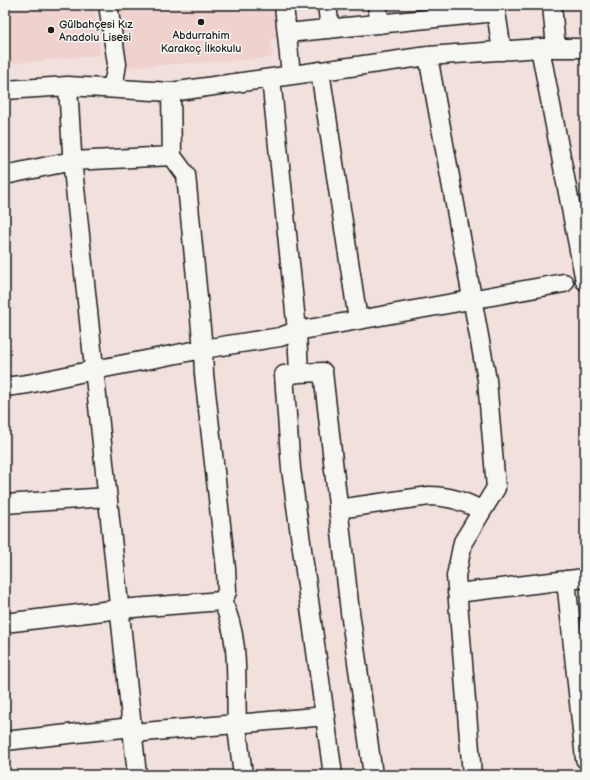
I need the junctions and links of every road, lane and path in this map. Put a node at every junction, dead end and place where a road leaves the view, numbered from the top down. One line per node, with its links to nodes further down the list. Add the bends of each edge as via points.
1 (108, 5): 19 (street, via 116,64 116,76)
2 (284, 5): 10 (street)
3 (327, 5): 9 (street)
4 (377, 5): 8 (street)
5 (552, 5): 11 (street)
6 (495, 8): 7 (street); 13 (street)
7 (416, 13): 8 (street)
8 (380, 24): 9 (street)
9 (330, 29): 10 (street)
10 (287, 33): 16 (street)
11 (548, 48): 12 (street); 13 (street); 25 (street)
12 (585, 48)
13 (502, 51): 14 (street)
14 (428, 56): 15 (street); 27 (street)
15 (320, 71): 16 (street); 28 (street)
16 (292, 75): 17 (street)
17 (271, 78): 21 (street); 29 (street)
18 (68, 86): 19 (street); 20 (street); 23 (street)
19 (111, 88): 21 (street)
20 (5, 90)
21 (170, 92): 22 (street)
22 (172, 156): 23 (street); 30 (street, via 186,175)
23 (72, 161): 24 (street); 31 (street)
24 (5, 175)
25 (585, 281)
26 (564, 283): 27 (street)
27 (472, 299): 28 (street); 37 (street, via 487,380 496,488)
28 (358, 320): 29 (street)
29 (297, 331): 30 (street, via 280,337); 32 (street)
30 (203, 349): 31 (street); 41 (street, via 226,569 227,592)
31 (94, 370): 33 (street); 34 (street)
32 (299, 373): 36 (street, via 324,372); 44 (street, via 284,375 291,461)
33 (5, 387)
34 (107, 497): 35 (street); 42 (street)
35 (5, 504)
36 (338, 509): 37 (street, via 441,496 458,499); 52 (street)
37 (482, 511): 40 (street, via 463,542 456,576)
38 (585, 578): 39 (street)
39 (566, 580): 40 (street); 48 (street)
40 (457, 593): 53 (street)
41 (222, 601): 42 (street); 45 (street, via 235,640)
42 (120, 610): 43 (street); 46 (street)
43 (5, 623)
44 (326, 716): 45 (street); 51 (street)
45 (238, 724): 46 (street); 50 (street)
46 (132, 730): 47 (street); 49 (street)
47 (5, 741)
48 (585, 759)
49 (137, 775)
50 (243, 775)
51 (333, 775)
52 (373, 775)
53 (472, 775)

